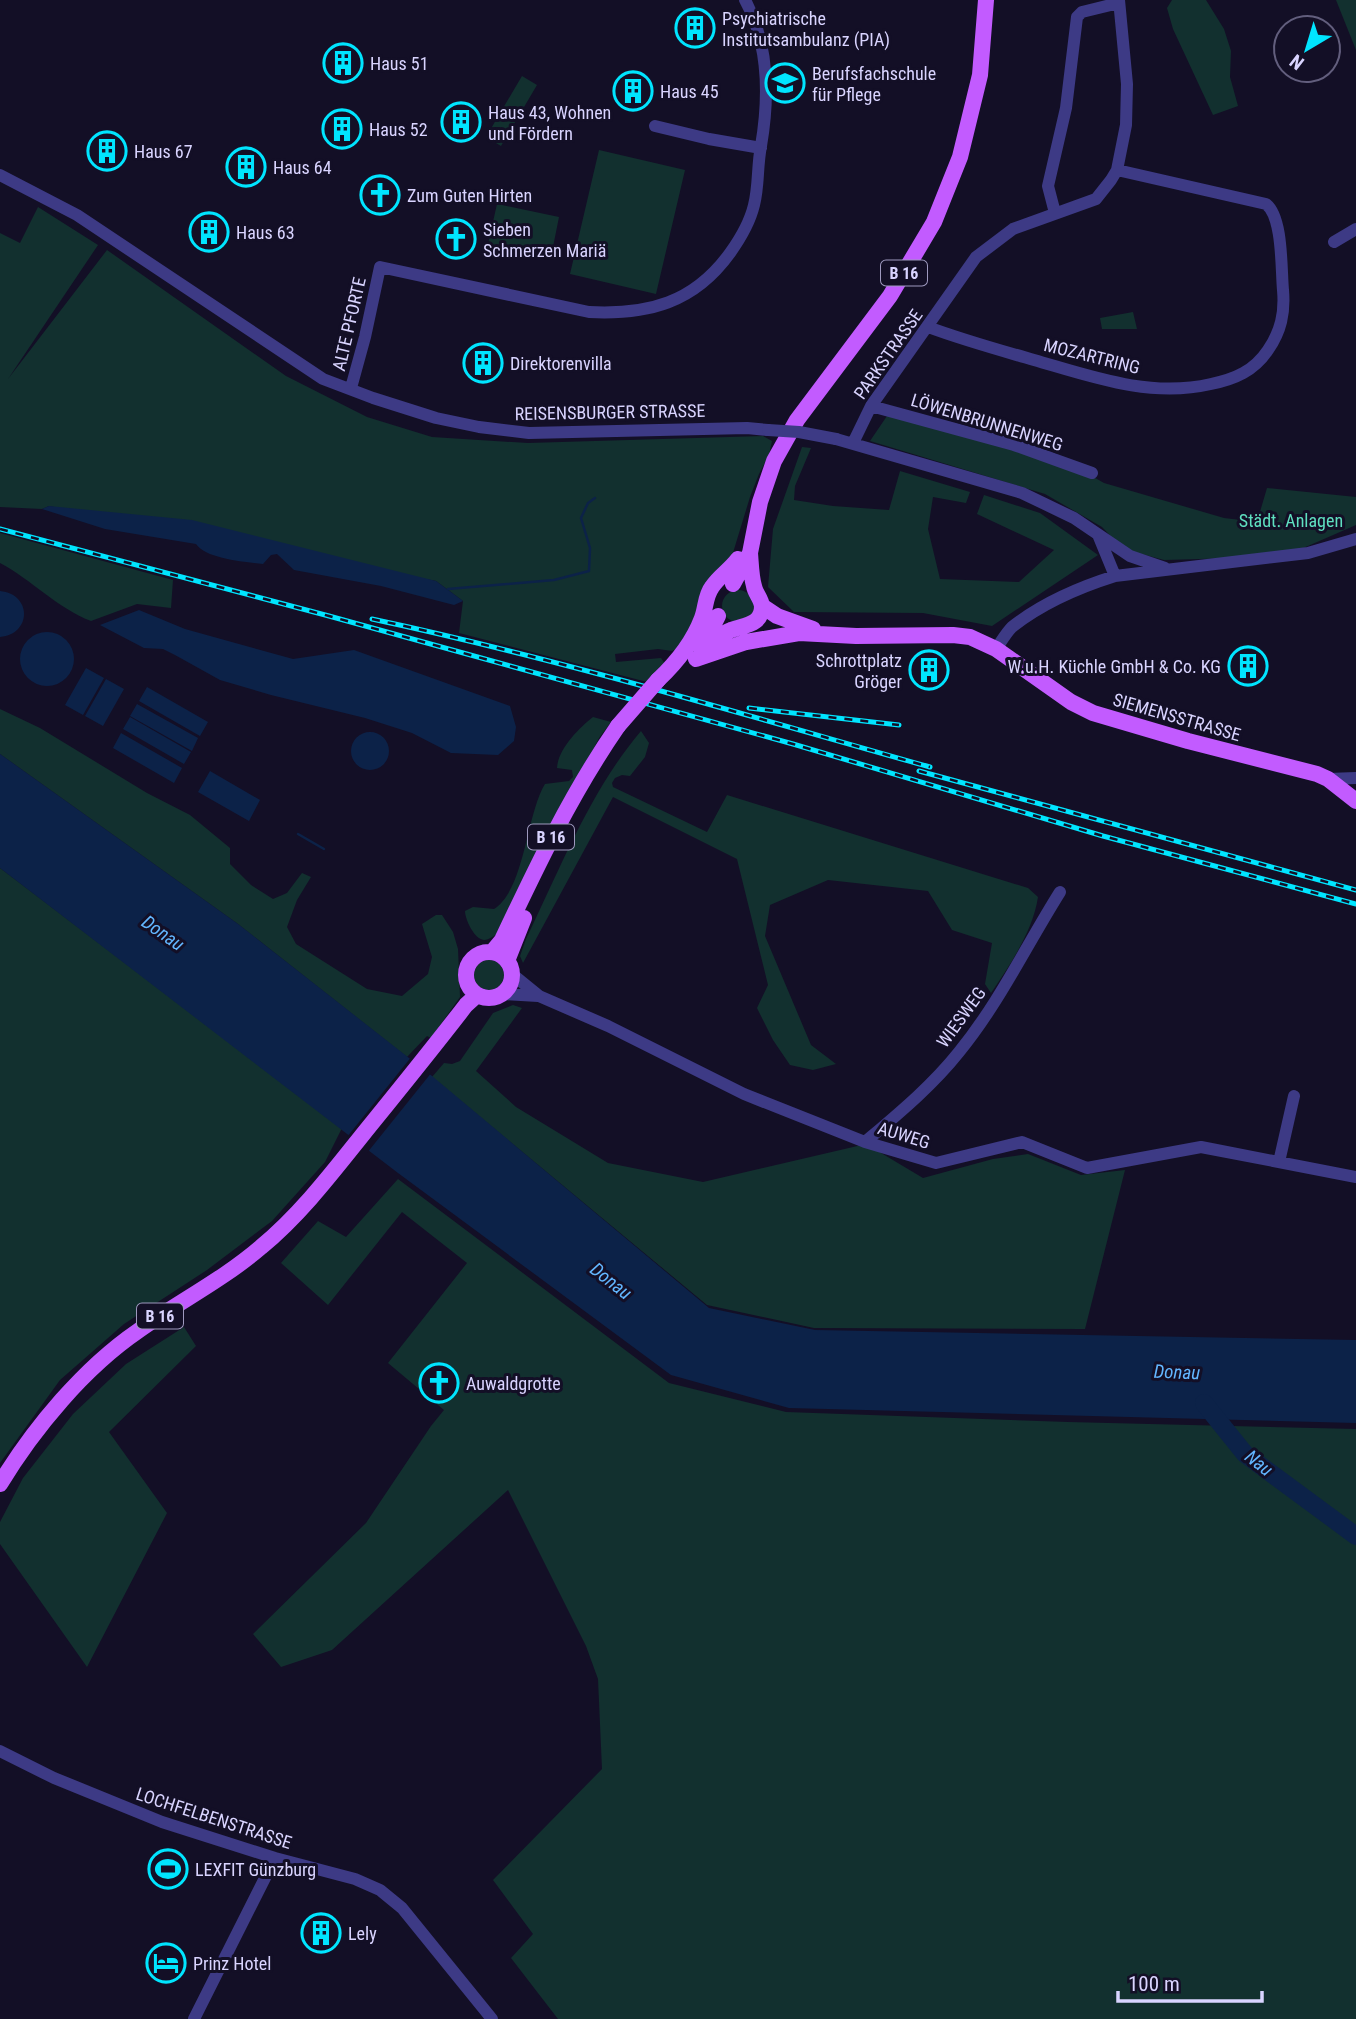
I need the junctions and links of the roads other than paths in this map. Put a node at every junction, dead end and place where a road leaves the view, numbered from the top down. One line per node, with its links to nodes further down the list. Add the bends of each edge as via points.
1 (745, 0): 5 (street, via 761,48 767,90)
2 (986, 0): 16 (main road, B 16, via 981,75 960,157 934,222 890,296 797,420 774,461)
3 (1119, 2): 6 (street, PARKSTRASSE, via 1127,83 1126,125); 8 (street, via 1082,12 1077,18 1066,108 1048,186)
4 (655, 126): 5 (street)
5 (761, 148): 12 (street, ALTE PFORTE, via 754,206 738,241 705,282 652,309 623,314 589,312 380,267)
6 (1117, 170): 8 (street, PARKSTRASSE, via 1096,199); 11 (street, MOZARTRING, via 1266,204 1274,214 1283,313 1278,336 1261,361 1233,379 1152,389 1100,379)
7 (0, 175): 12 (street, REISENSBURGER STRASSE, via 88,222 323,379)
8 (1055, 213): 11 (street, PARKSTRASSE, via 1013,229 976,257)
9 (1356, 229): 10 (street)
10 (1335, 242)
11 (928, 327): 13 (street, PARKSTRASSE)
12 (351, 388): 14 (street, REISENSBURGER STRASSE, bridge, via 436,418 529,433 747,428)
13 (871, 406): 14 (street, PARKSTRASSE); 15 (street, LÖWENBRUNNENWEG, via 1014,445)
14 (853, 443): 17 (street, REISENSBURGER STRASSE, via 1022,493 1058,508)
15 (1091, 473)
16 (757, 519): 19 (main road, B 16); 31 (main road, B 16, via 737,562 711,587)
17 (1099, 537): 20 (street, REISENSBURGER STRASSE, via 1130,556); 21 (street)
18 (1356, 538): 20 (street, via 1308,553)
19 (750, 553): 22 (main road, B 16); 23 (main road, B 16)
20 (1169, 569): 21 (street)
21 (1115, 576): 30 (street, via 1091,584 1011,628)
22 (733, 584): 23 (main road); 25 (main road, B 16, via 720,594)
23 (754, 589): 24 (main road, B 16)
24 (762, 606): 26 (main road); 29 (main road)
25 (718, 616): 27 (main road); 31 (main road, B 16)
26 (753, 624): 27 (main road, B 16); 28 (main road)
27 (732, 629): 31 (main road, B 16)
28 (799, 633): 29 (main road); 31 (main road, via 746,642)
29 (829, 634): 30 (main road, SIEMENSSTRASSE, via 953,635)
30 (996, 649): 34 (main road, SIEMENSSTRASSE, via 1093,713)
31 (687, 660): 32 (main road, B 16)
32 (622, 727): 37 (main road, B 16, via 585,789); 38 (main road, B 16, via 563,813)
33 (1356, 778): 34 (street)
34 (1328, 779): 35 (main road, SIEMENSSTRASSE)
35 (1356, 801)
36 (1060, 892): 45 (street, WIESWEG, via 959,1053)
37 (534, 893): 38 (main road, B 16); 40 (main road)
38 (510, 923): 39 (main road, B 16)
39 (492, 952): 40 (main road); 42 (main road, via 478,954 466,969 469,987)
40 (510, 968): 41 (main road, via 508,989); 43 (street, AUWEG)
41 (502, 994): 42 (main road, via 490,998); 43 (street, AUWEG)
42 (477, 995): 48 (main road, B 16, via 291,1220 259,1249 135,1333 95,1368 31,1437)
43 (539, 996): 45 (street, AUWEG, via 744,1094)
44 (1294, 1096): 46 (street)
45 (865, 1142): 46 (street, AUWEG, via 936,1163 1022,1142 1087,1168 1201,1147)
46 (1279, 1162): 47 (street, AUWEG)
47 (1356, 1177)
48 (0, 1484)
49 (0, 1751): 50 (street, LOCHFELBENSTRASSE, via 146,1816)
50 (275, 1858): 51 (street); 52 (street, LOCHFELBENSTRASSE, via 380,1890 402,1908)
51 (194, 2019)
52 (492, 2019)

